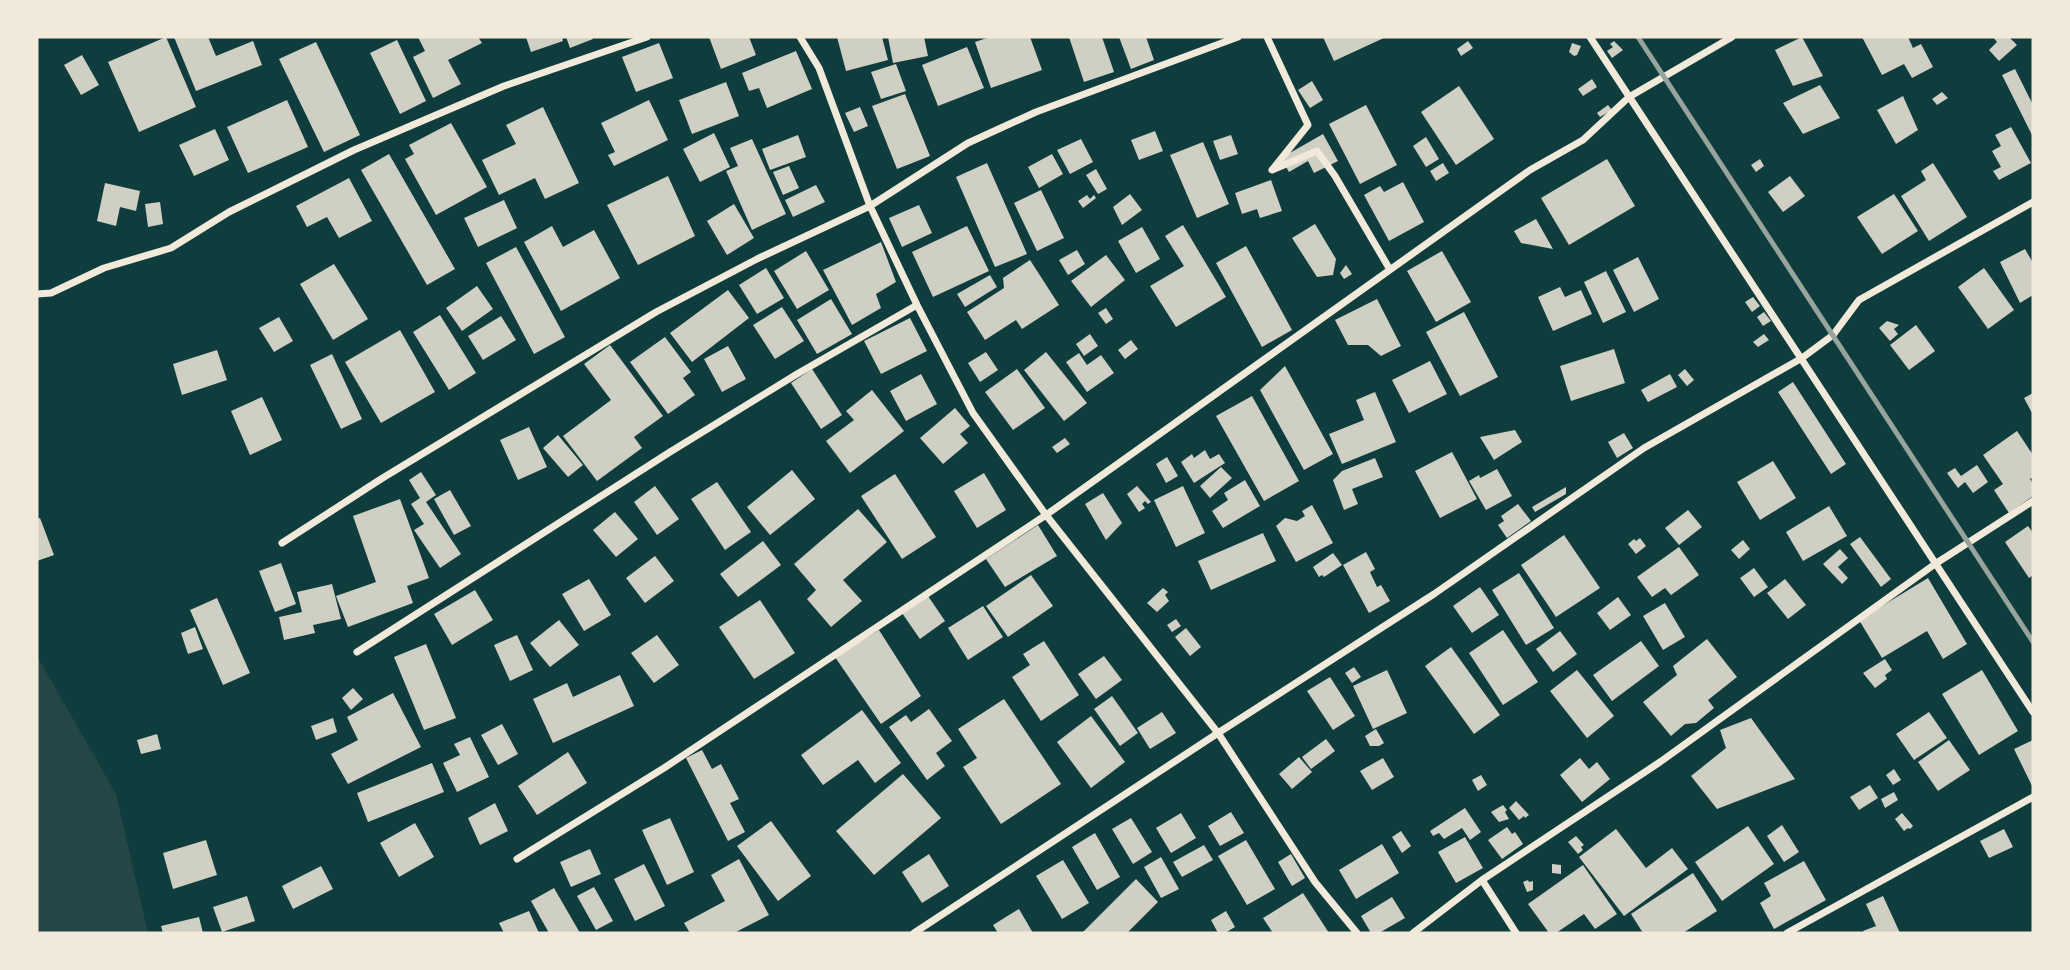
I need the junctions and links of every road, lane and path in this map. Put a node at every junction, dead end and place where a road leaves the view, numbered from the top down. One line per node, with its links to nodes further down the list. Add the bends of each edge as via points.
1 (647, 37): 11 (street, via 504,86 354,150 229,212 171,248 104,268 51,293)
2 (800, 37): 9 (street, via 819,68)
3 (1238, 37): 9 (street, via 1036,112 968,144)
4 (1267, 37): 10 (street, via 1308,125 1272,170 1317,150)
5 (1590, 37): 7 (street)
6 (1731, 37): 7 (street)
7 (1629, 97): 10 (street, via 1583,140 1530,170); 13 (street)
8 (2033, 202): 13 (street, via 1859,300 1832,335)
9 (870, 206): 12 (street); 16 (street, via 656,312)
10 (1389, 268): 15 (street)
11 (37, 293)
12 (917, 305): 15 (street, via 973,413); 18 (street, via 693,438)
13 (1802, 358): 17 (street); 20 (street, via 1644,448 1434,594)
14 (2033, 501): 17 (street)
15 (1046, 515): 20 (street); 22 (street, via 664,768)
16 (282, 543)
17 (1935, 564): 19 (street); 23 (street, via 1660,762)
18 (357, 652)
19 (2032, 707)
20 (1218, 733): 24 (street); 25 (street, via 1315,882)
21 (2033, 797): 28 (street)
22 (517, 859)
23 (1482, 880): 26 (street); 27 (street)
24 (914, 933)
25 (1357, 933)
26 (1413, 933)
27 (1516, 933)
28 (1787, 933)

